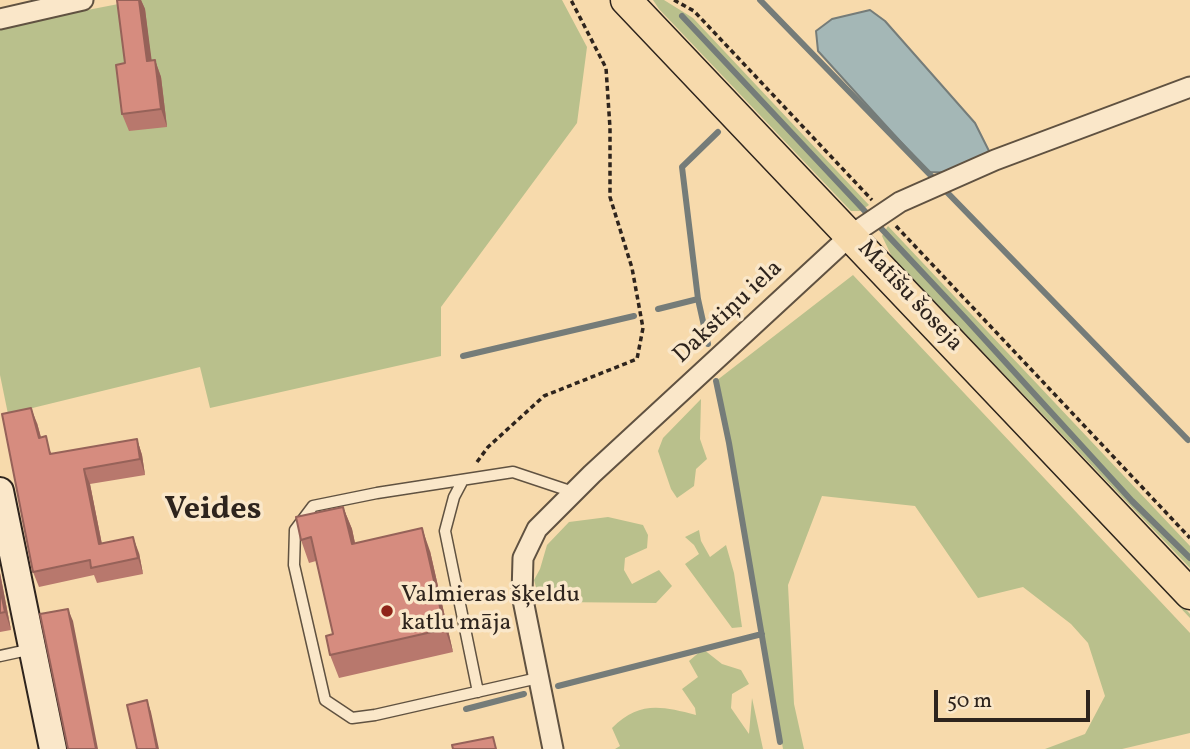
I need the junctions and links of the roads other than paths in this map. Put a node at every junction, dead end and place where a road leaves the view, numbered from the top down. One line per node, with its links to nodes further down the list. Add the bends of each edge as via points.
1 (83, 0): 3 (street)
2 (626, 0): 5 (main road, Matīšu šoseja)
3 (0, 19)
4 (1190, 87): 5 (street, Dakstiņu iela, via 995,160 900,202)
5 (851, 235): 8 (street, Dakstiņu iela); 9 (main road, Matīšu šoseja)
6 (463, 480): 8 (lane, via 513,472); 13 (lane, via 445,531); 13 (lane, via 313,506 295,530 293,565 325,700 352,718)
7 (0, 491): 10 (main road)
8 (574, 492): 12 (street, Dakstiņu iela, via 537,529 523,558 522,595)
9 (1190, 594)
10 (33, 649): 11 (lane); 14 (main road)
11 (0, 656)
12 (538, 678): 13 (lane); 15 (street, Dakstiņu iela)
13 (478, 692)
14 (53, 749)
15 (553, 749)

